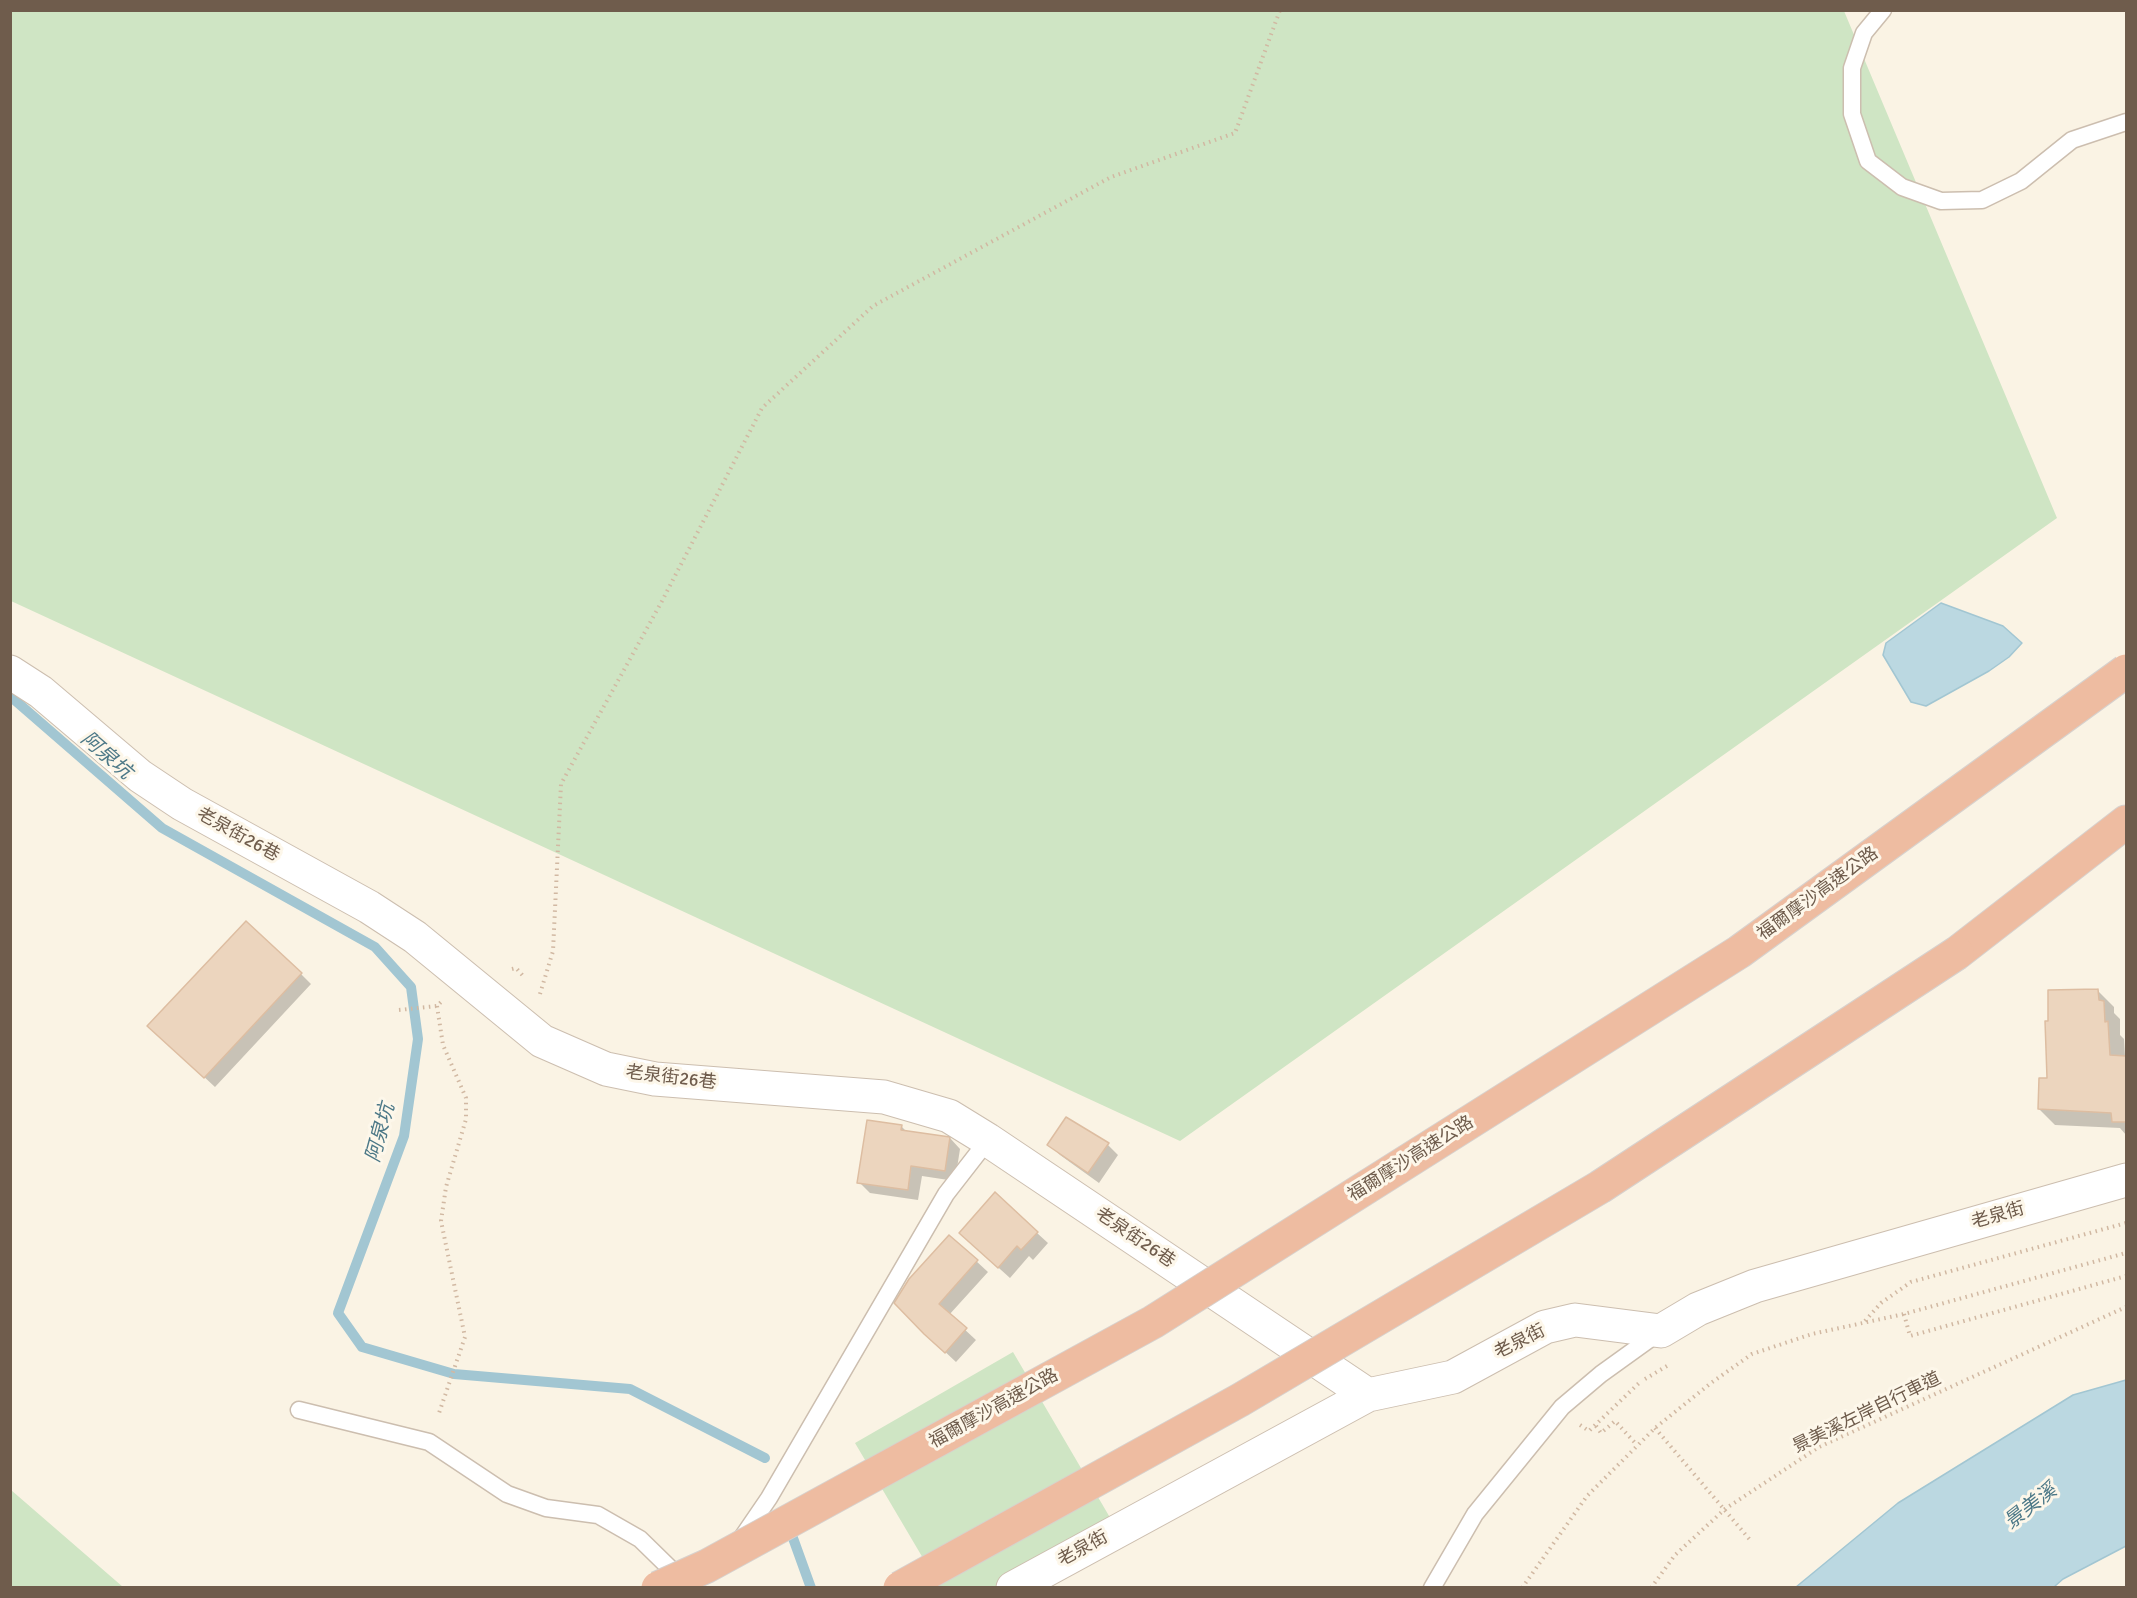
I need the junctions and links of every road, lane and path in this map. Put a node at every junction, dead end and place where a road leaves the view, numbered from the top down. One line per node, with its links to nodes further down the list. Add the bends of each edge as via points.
1 (1280, 10): 11 (path, via 1235,133 1111,177 873,306 762,408 561,784 553,951 540,996)
2 (1883, 10): 3 (lane, via 1864,33 1852,68 1852,114 1868,161 1902,187 1941,201 1982,200 2021,181 2072,140)
3 (2127, 122)
4 (2127, 671): 32 (highway, 福爾摩沙高速公路, bridge, via 1739,952 1153,1322 707,1566)
5 (10, 672): 9 (street, 老泉街26巷, via 40,692 140,776 182,804 369,907 415,937)
6 (2127, 822): 8 (highway)
7 (2127, 844): 8 (highway)
8 (1957, 953): 35 (highway, bridge, via 1589,1194 1240,1400)
9 (468, 980): 10 (path, via 516,968); 13 (street, 老泉街26巷, via 542,1041 606,1069 655,1078 884,1096 949,1116)
10 (528, 982)
11 (534, 989)
12 (399, 1010): 24 (path, via 437,1006 443,1045 466,1098 466,1119 446,1187 441,1221 465,1337)
13 (988, 1140): 23 (street, 老泉街26巷); 34 (lane, via 945,1194 745,1535)
14 (2127, 1180): 21 (street, 老泉街, via 1755,1286 1698,1309)
15 (2127, 1223): 20 (path, via 1911,1282 1881,1303)
16 (2127, 1253): 19 (path)
17 (2127, 1276): 19 (path, via 1910,1336)
18 (2127, 1307): 30 (path, 景美溪左岸自行車道, via 1819,1447)
19 (1904, 1314): 20 (path)
20 (1865, 1321): 28 (path, via 1752,1354)
21 (1660, 1331): 23 (street, 老泉街, via 1575,1320 1545,1327 1453,1377); 37 (lane, via 1562,1407 1474,1514)
22 (1675, 1361): 27 (path, via 1640,1382)
23 (1368, 1395): 36 (street, 老泉街)
24 (445, 1396)
25 (299, 1410): 33 (lane, via 429,1442 507,1494 546,1508 598,1515 640,1539)
26 (1576, 1422): 27 (path, via 1589,1431)
27 (1596, 1426): 29 (path, via 1601,1433 1615,1421)
28 (1654, 1428): 29 (path); 30 (path)
29 (1637, 1445): 38 (path, via 1587,1496)
30 (1725, 1509): 31 (path); 39 (path, 景美溪左岸自行車道, via 1675,1555)
31 (1750, 1541)
32 (658, 1587)
33 (690, 1587)
34 (698, 1587)
35 (900, 1587)
36 (1014, 1587)
37 (1432, 1587)
38 (1522, 1587)
39 (1651, 1587)

